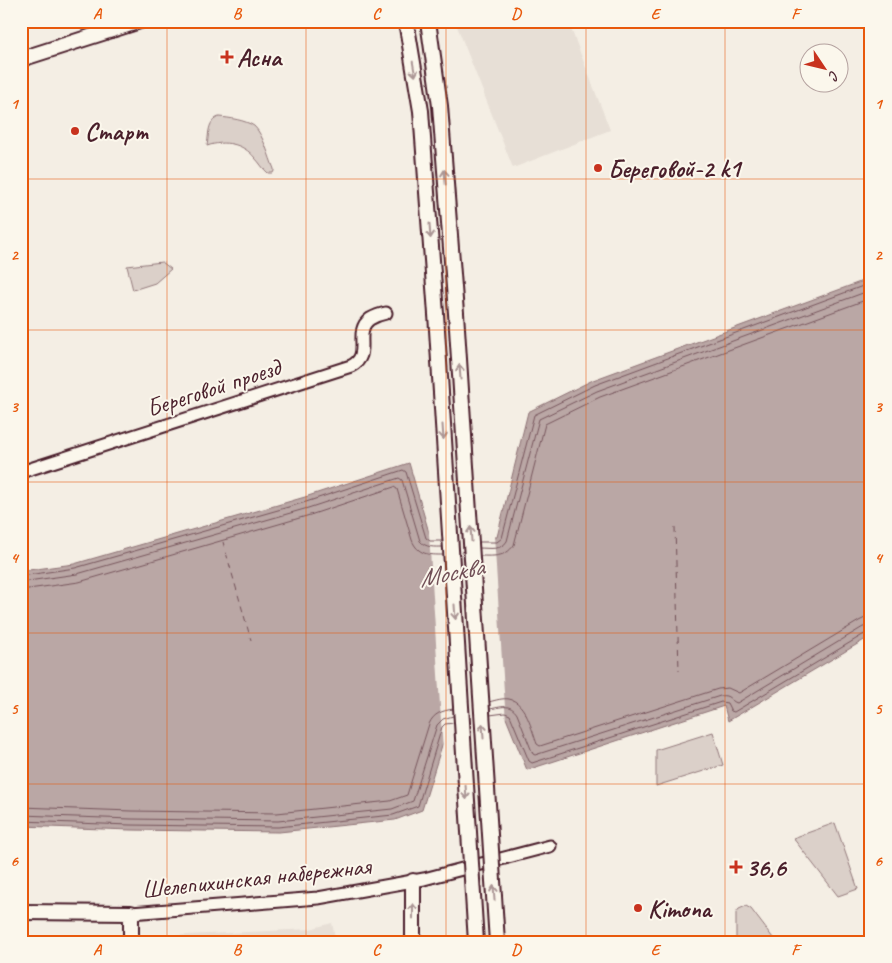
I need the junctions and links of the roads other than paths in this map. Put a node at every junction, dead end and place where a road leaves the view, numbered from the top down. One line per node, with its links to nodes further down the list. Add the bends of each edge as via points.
1 (140, 21): 4 (street)
2 (406, 21): 13 (street, one-way to 13, bridge, via 421,111)
3 (428, 21): 14 (street, one-way to 3, bridge, via 456,312 440,106)
4 (21, 60)
5 (386, 313): 6 (street, Береговой проезд, via 366,323 361,335 362,354 351,366)
6 (21, 472)
7 (550, 846): 8 (street, Шелепихинская набережная)
8 (413, 881): 10 (street, Шелепихинская набережная, via 318,898); 12 (street, one-way to 8)
9 (21, 912): 10 (street, Шелепихинская набережная)
10 (131, 913): 11 (street)
11 (130, 942)
12 (414, 942)
13 (476, 942)
14 (497, 942)

